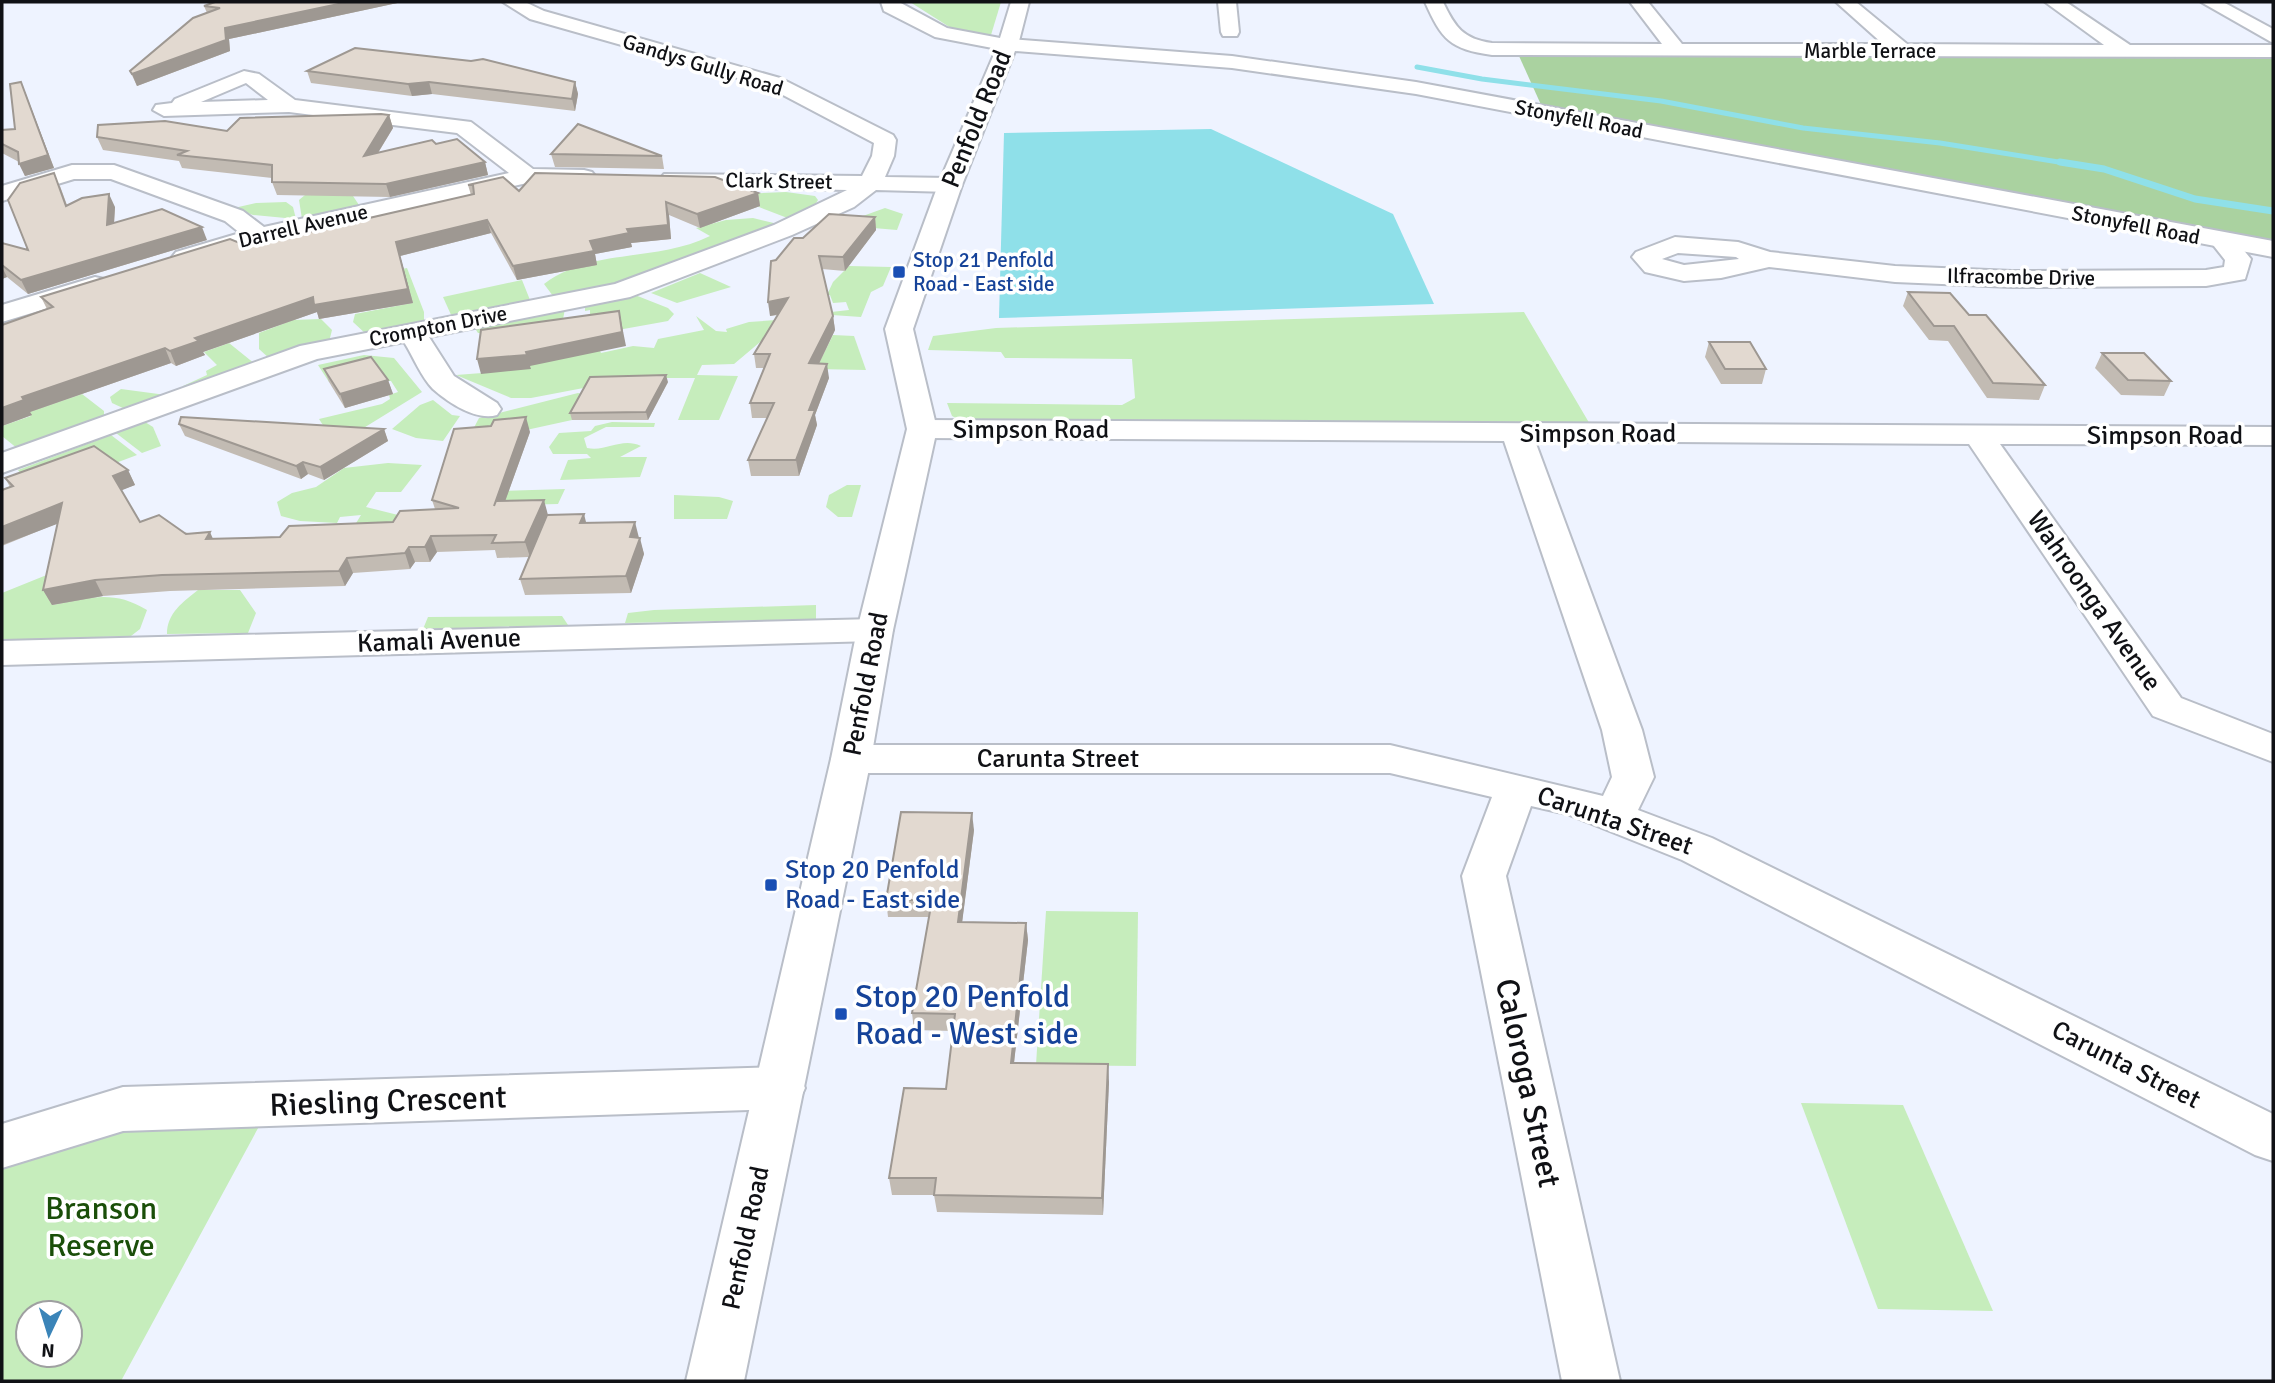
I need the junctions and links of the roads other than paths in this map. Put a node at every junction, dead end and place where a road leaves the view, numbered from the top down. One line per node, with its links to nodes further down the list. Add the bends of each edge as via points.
1 (512, 2): 21 (street, Gandys Gully Road, via 537,15 774,82 885,140)
2 (890, 2): 12 (street, Stonyfell Road, via 890,7 942,33)
3 (1020, 2): 12 (street, Penfold Road)
4 (1227, 2): 10 (street)
5 (1434, 2): 13 (street, Marble Terrace, via 1450,38 1467,47)
6 (1639, 2): 13 (street)
7 (1845, 2): 14 (street)
8 (2054, 2): 15 (street)
9 (2210, 2): 11 (street)
10 (1230, 32)
11 (2273, 37)
12 (1008, 45): 22 (street, Penfold Road); 25 (street, Stonyfell Road, via 1232,62 1416,88)
13 (1678, 51): 14 (street, Marble Terrace)
14 (1903, 51): 15 (street, Marble Terrace)
15 (2126, 51): 16 (street, Marble Terrace)
16 (2273, 51)
17 (289, 106): 18 (street, via 463,127)
18 (527, 176): 19 (street); 24 (street, Darrell Avenue)
19 (611, 178)
20 (652, 179): 21 (street, Clark Street)
21 (870, 184): 22 (street, Clark Street); 31 (street, Crompton Drive, via 846,202 783,230 621,291)
22 (950, 185): 33 (street, Penfold Road, via 899,329)
23 (2, 194): 24 (street, via 72,173 114,172 234,216)
24 (259, 234): 28 (street, Darrell Avenue)
25 (2223, 241): 26 (street, Stonyfell Road); 27 (street, Ilfracombe Drive, via 2238,259 2236,273 2206,278 1908,275)
26 (2273, 249)
27 (1768, 259)
28 (156, 266)
29 (118, 278): 30 (street)
30 (2, 314)
31 (412, 332): 32 (street, via 443,382); 37 (street, Crompton Drive, via 310,352)
32 (486, 409)
33 (922, 429): 34 (street, Simpson Road); 38 (street, Penfold Road)
34 (1517, 434): 36 (street, Simpson Road); 43 (street, via 1622,730 1633,777)
35 (2273, 436): 36 (street, Simpson Road)
36 (1980, 437): 40 (street, Wahroonga Avenue, via 2167,707)
37 (2, 464)
38 (876, 630): 39 (street, Kamali Avenue); 41 (street, Penfold Road)
39 (2, 653)
40 (2273, 749)
41 (851, 759): 42 (street, Carunta Street, via 1390,759); 44 (street, Penfold Road)
42 (1516, 788): 43 (street, Carunta Street, via 1577,802); 48 (street, Caloroga Street, via 1484,876)
43 (1614, 817): 45 (street, Carunta Street, via 1697,849)
44 (780, 1088): 46 (street, Riesling Crescent, via 123,1109); 47 (street, Penfold Road)
45 (2273, 1139)
46 (2, 1146)
47 (715, 1381)
48 (1591, 1381)

